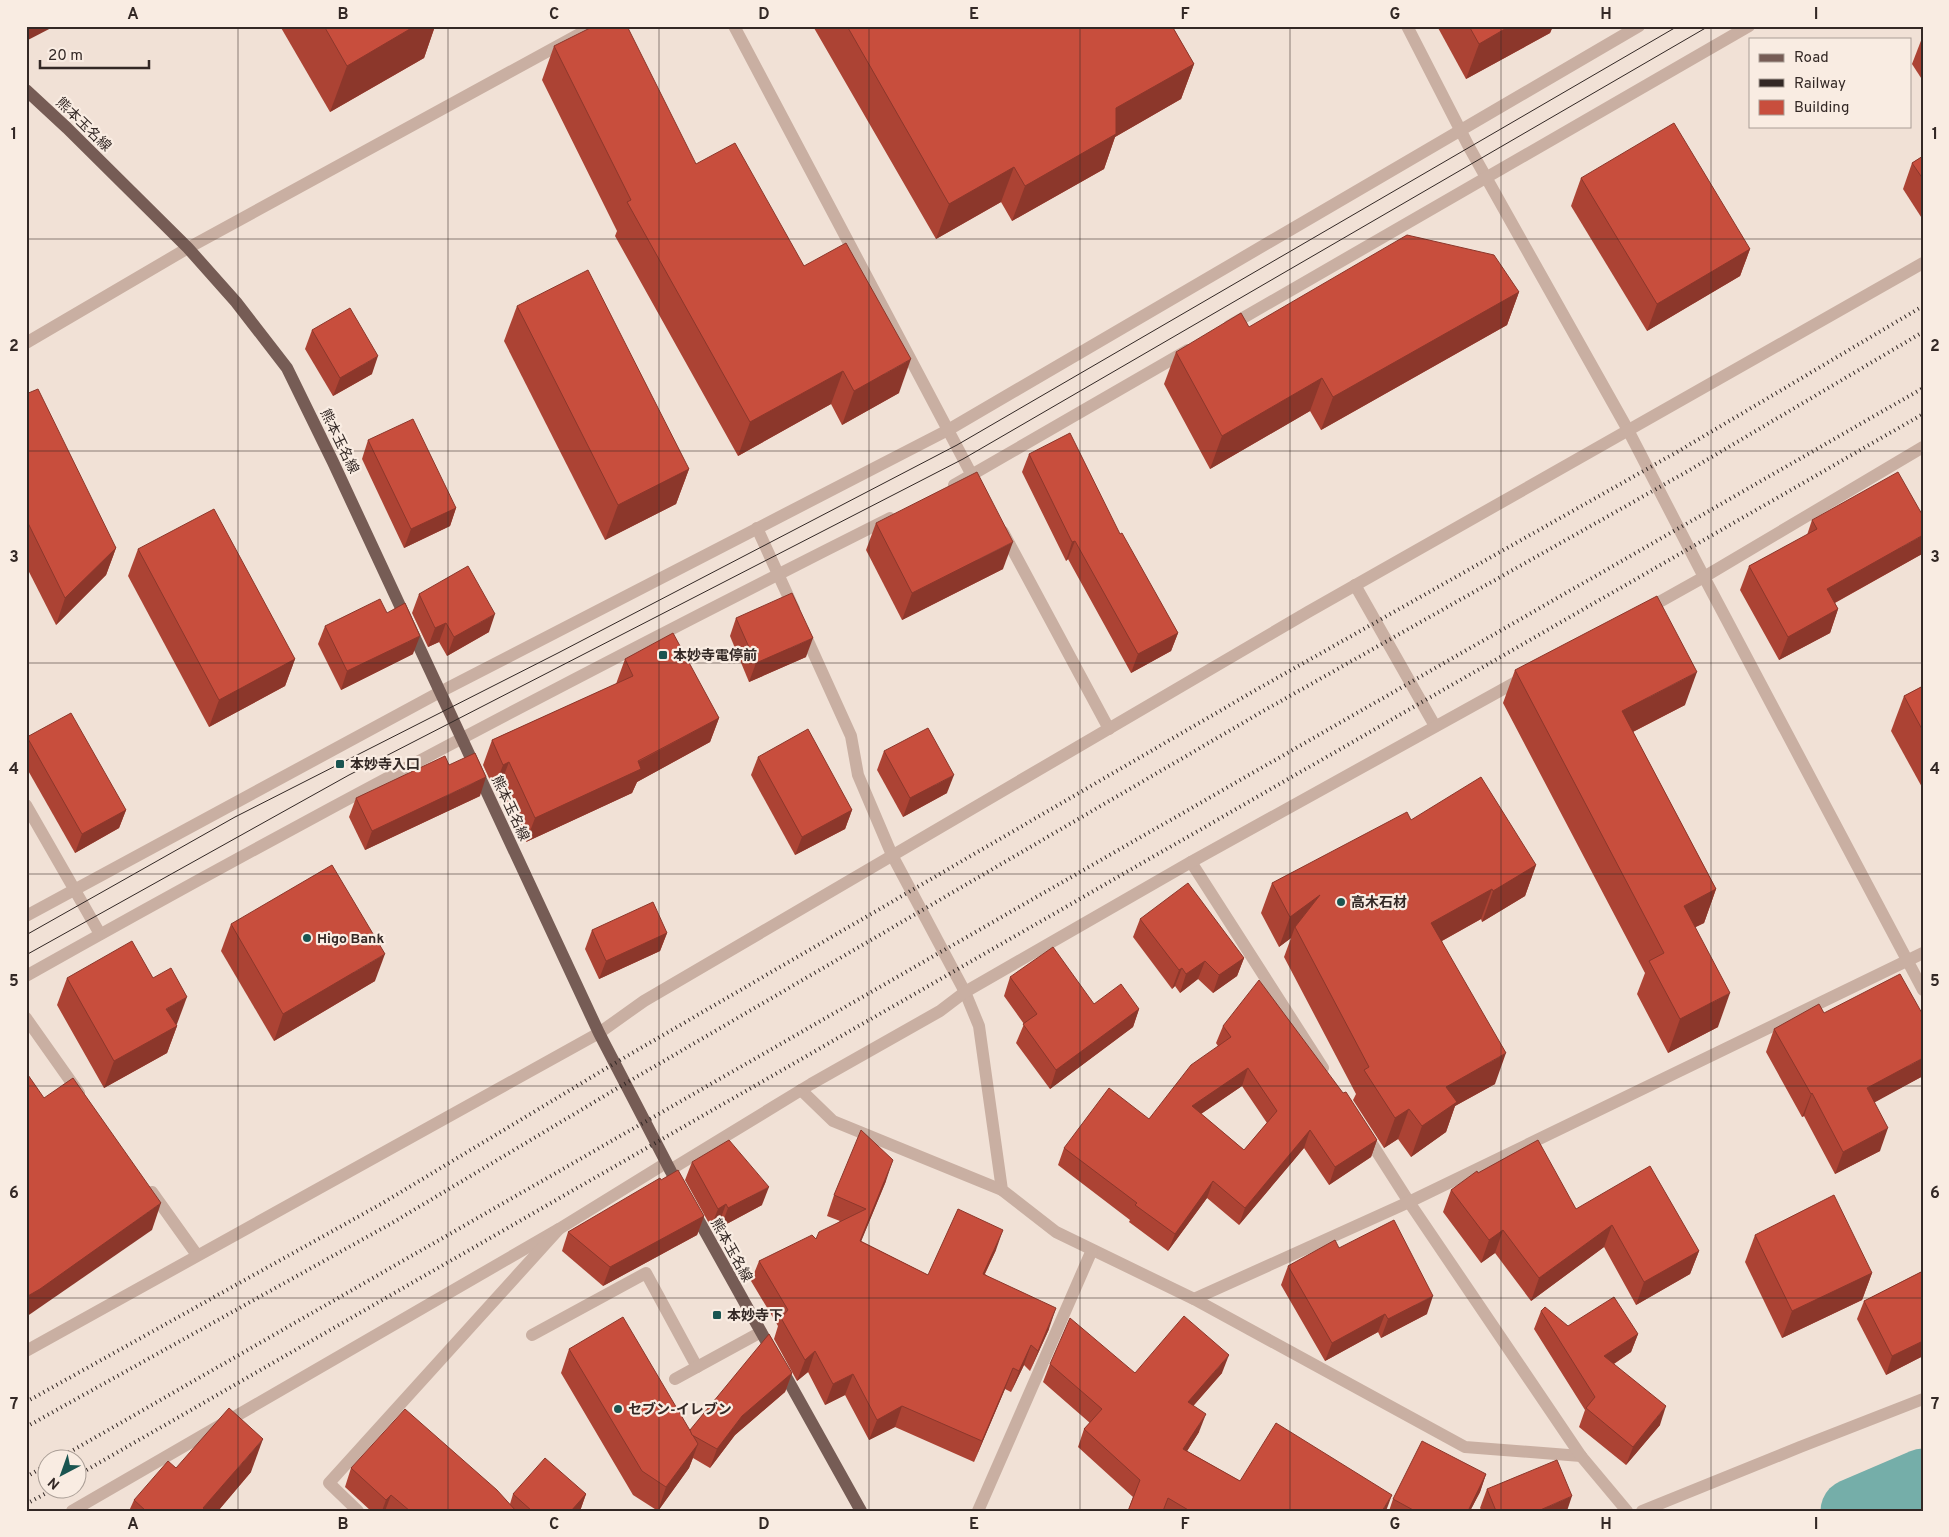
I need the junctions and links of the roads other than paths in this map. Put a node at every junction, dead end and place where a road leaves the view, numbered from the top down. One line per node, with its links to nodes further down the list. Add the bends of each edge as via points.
1 (594, 26): 9 (street)
2 (734, 26): 14 (street)
3 (1407, 26): 7 (street)
4 (1638, 26): 7 (street)
5 (1749, 26): 8 (street)
6 (26, 90): 9 (main road, 熊本玉名線)
7 (1461, 130): 8 (street); 14 (street)
8 (1487, 178): 11 (street); 15 (street)
9 (188, 248): 12 (street); 28 (main road, 熊本玉名線, via 236,302 287,368)
10 (1923, 263): 15 (street)
11 (1222, 330)
12 (26, 343)
13 (1197, 345): 17 (street)
14 (948, 430): 17 (street); 22 (street)
15 (1628, 430): 24 (street); 25 (street)
16 (1923, 446): 24 (street)
17 (972, 475): 18 (street); 19 (street)
18 (947, 489)
19 (981, 492)
20 (905, 510): 23 (street)
21 (996, 519): 30 (street)
22 (757, 528): 23 (street); 28 (street)
23 (778, 575): 31 (street); 33 (street, via 851,736 858,775)
24 (1704, 577): 26 (street); 39 (street)
25 (1355, 585): 29 (street); 30 (street)
26 (1634, 616)
27 (1539, 669): 29 (street)
28 (440, 692): 31 (main road, 熊本玉名線); 35 (street)
29 (1435, 726): 34 (street)
30 (1109, 729): 33 (street)
31 (462, 738): 37 (street); 44 (main road, 熊本玉名線)
32 (26, 805): 35 (street)
33 (892, 855): 42 (street); 44 (street, via 644,1000)
34 (1191, 862): 42 (street); 45 (street)
35 (74, 889): 36 (street); 37 (street)
36 (26, 916)
37 (100, 934): 40 (street)
38 (1923, 954): 39 (street)
39 (1908, 961): 41 (street); 52 (street)
40 (26, 976)
41 (1923, 990)
42 (966, 992): 46 (street, via 940,1011); 51 (street, via 979,1026)
43 (26, 1018): 47 (street)
44 (599, 1033): 49 (main road, 熊本玉名線); 55 (street)
45 (1329, 1078)
46 (801, 1090): 49 (street); 51 (street, via 833,1121)
47 (89, 1107)
48 (1356, 1119): 52 (street)
49 (668, 1166): 53 (street); 57 (main road, 熊本玉名線)
50 (146, 1185): 55 (street)
51 (1002, 1190): 54 (street, via 1056,1232)
52 (1409, 1202): 56 (street); 63 (street)
53 (558, 1229): 64 (street); 65 (street, via 329,1483)
54 (1092, 1250): 56 (street); 67 (street)
55 (197, 1255): 59 (street)
56 (1194, 1299): 63 (street, via 1465,1447)
57 (761, 1332): 60 (street); 66 (main road, 熊本玉名線)
58 (532, 1335): 60 (street, via 646,1273)
59 (26, 1351)
60 (696, 1367): 61 (street)
61 (675, 1378)
62 (1923, 1400): 69 (street)
63 (1581, 1456): 68 (street)
64 (72, 1511)
65 (358, 1511)
66 (861, 1511)
67 (978, 1511)
68 (1627, 1511)
69 (1642, 1511)

